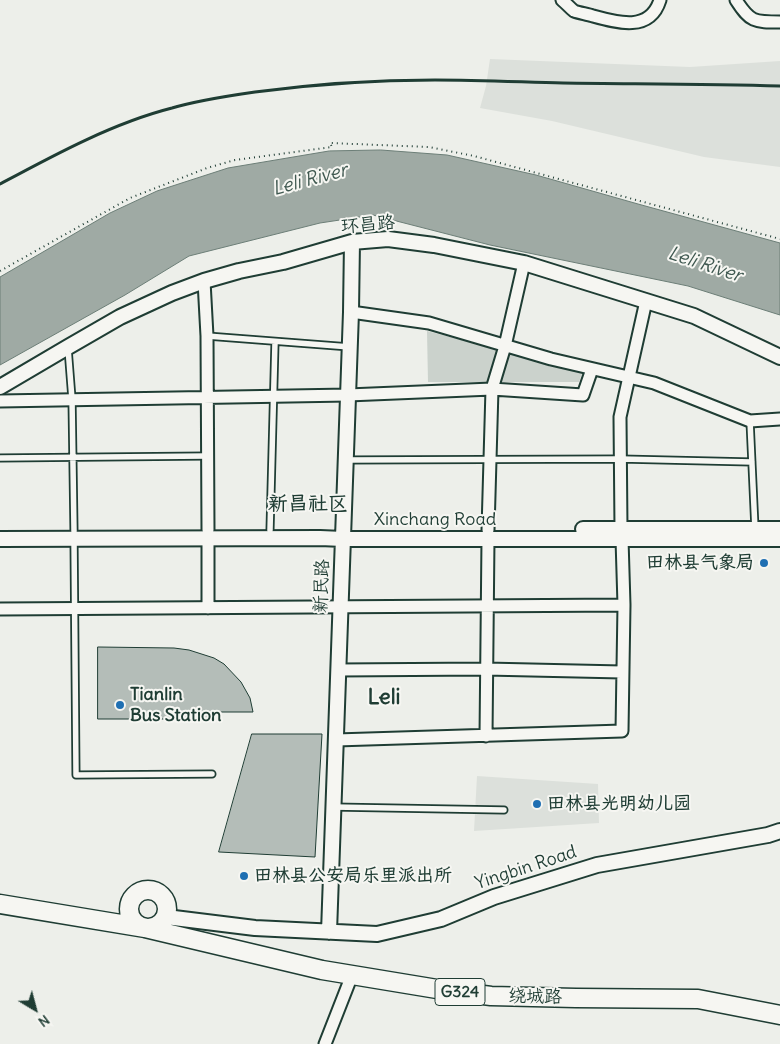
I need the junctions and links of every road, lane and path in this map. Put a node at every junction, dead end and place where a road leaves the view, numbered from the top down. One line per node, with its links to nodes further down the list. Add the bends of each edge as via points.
1 (562, 0): 2 (street, via 574,11 618,23 644,20 652,15)
2 (660, 0)
3 (736, 0): 4 (street, via 751,18 759,22)
4 (780, 22)
5 (780, 239): 8 (path, via 474,156 429,147 330,143 332,147 235,160 130,198)
6 (352, 242): 7 (street, 环昌路, via 388,238); 9 (street, 环昌路); 11 (street, 新民路)
7 (524, 263): 10 (street, 环昌路); 15 (street)
8 (0, 271)
9 (204, 280): 12 (street); 14 (street, 环昌路, via 120,317)
10 (646, 301): 17 (street, 环昌路, via 694,316); 19 (street)
11 (351, 312): 15 (street, via 430,323); 16 (street, 新民路)
12 (207, 336): 13 (lane); 24 (street)
13 (275, 342): 16 (lane); 23 (lane)
14 (68, 346): 20 (street, 环昌路); 25 (lane)
15 (505, 346): 18 (street); 21 (street)
16 (350, 348): 22 (street, 新民路)
17 (780, 357)
18 (592, 369): 19 (street); 21 (street, via 584,395)
19 (628, 377): 28 (street, via 654,383); 33 (street, via 620,418)
20 (0, 387)
21 (492, 389): 22 (street); 32 (street)
22 (348, 395): 23 (street); 34 (street, 新民路)
23 (273, 396): 24 (street); 38 (lane)
24 (207, 397): 25 (street); 29 (street)
25 (72, 400): 26 (street); 30 (lane)
26 (0, 401)
27 (780, 418): 28 (street)
28 (750, 421): 35 (lane)
29 (207, 456): 30 (lane); 43 (street)
30 (73, 457): 31 (lane); 42 (lane)
31 (0, 458)
32 (490, 459): 33 (lane); 34 (lane); 40 (street)
33 (621, 459): 35 (lane); 41 (street)
34 (346, 460): 44 (street, 新民路)
35 (752, 462): 36 (lane)
36 (755, 529): 37 (street, Xinchang Road); 41 (street, Xinchang Road)
37 (780, 529)
38 (270, 530): 43 (street, Xinchang Road); 44 (street, Xinchang Road)
39 (0, 531): 42 (street, Xinchang Road)
40 (488, 534): 41 (street, Xinchang Road); 44 (street, Xinchang Road); 48 (street)
41 (622, 534): 46 (street, Xinchang Road); 47 (street)
42 (74, 535): 43 (street, Xinchang Road); 45 (street, Xinchang Road); 52 (lane)
43 (208, 535): 44 (street, Xinchang Road, via 320,538); 50 (street)
44 (343, 535): 49 (street, 新民路)
45 (0, 539)
46 (780, 539)
47 (624, 605): 48 (street); 55 (street)
48 (487, 606): 49 (street); 53 (street)
49 (340, 607): 50 (street); 54 (street, 新民路)
50 (208, 608): 52 (street)
51 (0, 609): 52 (street)
52 (76, 609): 58 (lane, via 76,775)
53 (486, 669): 54 (street); 55 (street); 56 (street)
54 (338, 670): 57 (street, 新民路)
55 (622, 672): 56 (street, via 622,731)
56 (486, 736): 57 (street)
57 (336, 740): 59 (street, 新民路)
58 (212, 774)
59 (333, 807): 60 (lane); 65 (street, 新民路)
60 (504, 810)
61 (780, 831): 65 (street, Yingbin Road, via 768,836 596,865 494,896 440,919 377,934)
62 (0, 904): 64 (highway, G324)
63 (166, 916): 64 (highway, via 157,926); 64 (highway, via 167,904 161,894 150,890 138,893 130,903 130,916 133,922); 65 (street, Yingbin Road, via 255,928)
64 (144, 928): 66 (highway, 绕城路 / G324)
65 (329, 932)
66 (352, 975): 67 (highway, 绕城路 / G324, via 492,996 698,999); 68 (street)
67 (780, 1015)
68 (325, 1044)

